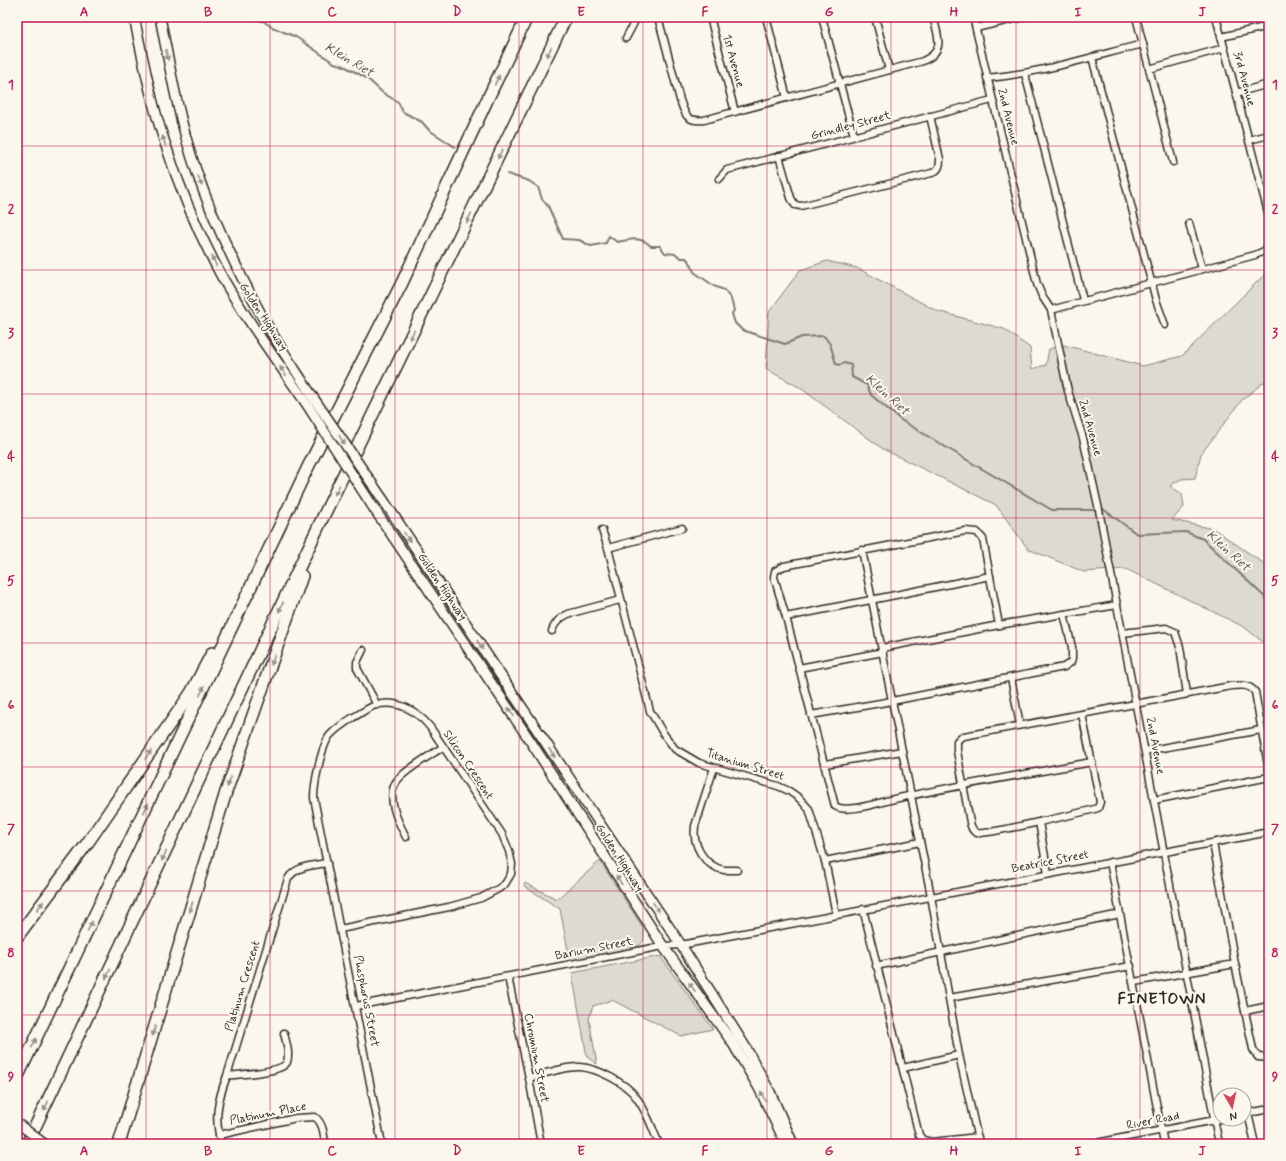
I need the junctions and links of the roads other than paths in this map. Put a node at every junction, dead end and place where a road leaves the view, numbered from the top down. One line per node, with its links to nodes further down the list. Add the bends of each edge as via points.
1 (134, 17): 48 (main road, Golden Highway, one-way to 1, via 249,322 202,237 165,143)
2 (160, 17): 48 (main road, Golden Highway, one-way to 48, via 186,138 219,230 261,315)
3 (527, 17): 49 (highway, one-way to 3, via 402,283)
4 (566, 17): 50 (highway, one-way to 50)
5 (637, 17): 19 (street)
6 (658, 17): 32 (street, via 680,100 688,118 696,121)
7 (710, 17): 32 (street, 1st Avenue)
8 (766, 17): 30 (street)
9 (822, 17): 27 (street)
10 (875, 17): 24 (street)
11 (933, 17): 24 (street, via 939,44 936,52 931,58)
12 (973, 17): 17 (street, 2nd Avenue)
13 (1023, 17): 17 (street)
14 (1136, 17): 20 (street)
15 (1216, 17): 18 (street, 3rd Avenue)
16 (1269, 26): 18 (street)
17 (976, 28): 26 (street, 2nd Avenue)
18 (1221, 37): 21 (street, 3rd Avenue)
19 (626, 38)
20 (1143, 44): 22 (street); 23 (street)
21 (1224, 48): 23 (street); 29 (street, 3rd Avenue)
22 (1092, 57): 25 (street); 44 (street)
23 (1149, 69): 38 (street)
24 (889, 70): 27 (street)
25 (1025, 74): 26 (street); 45 (street)
26 (987, 78): 31 (street, 2nd Avenue)
27 (840, 83): 30 (street); 35 (street)
28 (1269, 84): 29 (street)
29 (1236, 93): 36 (street, 3rd Avenue)
30 (787, 98): 32 (street)
31 (992, 100): 33 (street, Grindley Street); 46 (street, 2nd Avenue, via 1037,284)
32 (736, 112)
33 (930, 116): 35 (street, Grindley Street); 37 (street, via 940,159 937,171 932,173 801,206 795,204 791,198)
34 (1269, 135): 36 (street)
35 (854, 136): 37 (street, Grindley Street)
36 (1249, 140): 40 (street, 3rd Avenue)
37 (779, 156): 39 (street, Grindley Street, via 727,170)
38 (1173, 162)
39 (719, 179)
40 (1269, 216)
41 (1189, 223): 43 (street)
42 (1269, 246): 43 (street, via 1255,255)
43 (1202, 269): 44 (street)
44 (1152, 282): 45 (street); 47 (street)
45 (1083, 300): 46 (street)
46 (1051, 310): 58 (street, 2nd Avenue, via 1071,403 1087,453)
47 (1165, 325)
48 (309, 399): 104 (main road, Golden Highway, one-way to 104, bridge, via 386,504); 105 (main road, Golden Highway, one-way to 48, bridge, via 375,510)
49 (287, 512): 103 (highway, one-way to 49, via 86,845 191,693); 122 (highway, one-way to 49)
50 (323, 518): 134 (highway, one-way to 134); 136 (highway, one-way to 136, via 226,792)
51 (682, 528): 53 (street)
52 (602, 530): 53 (street, Titanium Street)
53 (608, 548): 57 (street, Titanium Street)
54 (862, 550): 55 (street, via 977,532 983,539); 56 (street); 60 (street, via 777,568 774,577)
55 (990, 576): 56 (street); 61 (street)
56 (872, 599): 60 (street); 65 (street)
57 (620, 600): 62 (street, via 568,614 560,618); 81 (street, Titanium Street, via 650,711 675,748 699,763)
58 (1117, 605): 59 (street); 63 (street, 2nd Avenue)
59 (1064, 614): 61 (street); 67 (street, via 1071,662 1058,668)
60 (786, 617): 66 (street)
61 (999, 625): 65 (street)
62 (552, 631)
63 (1122, 633): 68 (street, via 1166,628 1175,632); 70 (street, 2nd Avenue)
64 (363, 650): 71 (street, via 357,662 358,668)
65 (882, 650): 66 (street); 69 (street)
66 (799, 668): 73 (street)
67 (1011, 678): 69 (street); 74 (street)
68 (1187, 694): 70 (street); 75 (street, via 1231,686 1248,686 1255,692)
69 (892, 701): 73 (street); 77 (street)
70 (1136, 704): 72 (street); 78 (street, 2nd Avenue)
71 (378, 705): 76 (street, Silicon Crescent, via 402,706 415,712 422,717); 95 (street, Silicon Crescent, via 336,729 328,738 323,752 314,787 314,798)
72 (1082, 714): 74 (street); 79 (street)
73 (811, 715): 80 (street)
74 (1020, 725): 84 (street, via 958,739 956,745)
75 (1261, 730): 78 (street); 82 (street)
76 (443, 747): 89 (street, via 400,777 394,786 392,794 397,818); 102 (street, Silicon Crescent, via 502,834 512,864 509,878 505,884 481,898)
77 (902, 751): 80 (street); 85 (street)
78 (1145, 751): 86 (street, 2nd Avenue)
79 (1092, 762): 84 (street); 87 (street, via 1100,802 1098,808)
80 (825, 764): 85 (street, via 833,802 838,808 849,809)
81 (714, 768): 93 (street, Titanium Street, via 778,786 799,798 809,809); 96 (street, via 695,826 695,842 699,852 711,863 723,870)
82 (1269, 771)
83 (1269, 777): 86 (street)
84 (963, 786): 85 (street); 87 (street, via 974,831 984,833)
85 (911, 796): 90 (street)
86 (1154, 800): 92 (street, 2nd Avenue)
87 (1039, 822): 97 (street)
88 (1269, 832): 91 (street, Beatrice Street)
89 (406, 837)
90 (920, 842): 93 (street); 98 (street)
91 (1213, 843): 92 (street, Beatrice Street); 107 (street)
92 (1164, 852): 94 (street, Beatrice Street); 110 (street, 2nd Avenue)
93 (825, 861): 100 (street, Titanium Street)
94 (1110, 862): 97 (street, Beatrice Street); 101 (street)
95 (327, 863): 102 (street, Phosphorus Street); 121 (street, Platinum Crescent, via 292,872 288,879)
96 (737, 870)
97 (1048, 874): 98 (street, Beatrice Street)
98 (931, 896): 99 (street, Beatrice Street); 106 (street)
99 (863, 909): 100 (street, Beatrice Street); 108 (street)
100 (836, 914): 104 (street, Barium Street)
101 (1120, 914): 106 (street); 109 (street)
102 (340, 929): 114 (street, Phosphorus Street)
103 (17, 937)
104 (681, 944): 105 (street, Barium Street); 143 (main road, Golden Highway, via 746,1048 770,1092)
105 (663, 946): 111 (street, Barium Street); 142 (main road, Golden Highway, one-way to 105, via 759,1088 732,1042)
106 (941, 951): 108 (street); 113 (street)
107 (1235, 964): 110 (street); 116 (street)
108 (876, 966): 120 (street)
109 (1130, 966): 112 (street); 113 (street)
110 (1187, 973): 112 (street); 124 (street, 2nd Avenue)
111 (508, 977): 114 (street, Barium Street); 123 (street, Chromium Street)
112 (1134, 982): 131 (street)
113 (949, 998): 118 (street)
114 (356, 1006): 139 (street, Phosphorus Street)
115 (1269, 1006): 116 (street)
116 (1245, 1011): 119 (street, via 1253,1049 1262,1058)
117 (284, 1034): 121 (street, via 288,1059 284,1067)
118 (959, 1055): 120 (street); 133 (street)
119 (1269, 1058)
120 (903, 1068): 133 (street, via 918,1135 921,1138 927,1142)
121 (227, 1076): 132 (street, Platinum Crescent, via 220,1092 216,1114)
122 (17, 1078)
123 (529, 1078): 140 (street, Chromium Street); 141 (street, via 569,1068 580,1067 597,1071 635,1095)
124 (1212, 1095)
125 (1269, 1109): 126 (street)
126 (1252, 1113)
127 (1212, 1120): 131 (street, River Road)
128 (17, 1123): 135 (main road, bridge)
129 (1218, 1127): 146 (street, 2nd Avenue)
130 (1250, 1127): 147 (street)
131 (1162, 1130): 144 (street, River Road); 145 (street)
132 (219, 1135): 137 (street, Platinum Crescent); 138 (street, Platinum Place, via 296,1118 315,1117 322,1128)
133 (978, 1141)
134 (28, 1144)
135 (45, 1144)
136 (119, 1144)
137 (222, 1144)
138 (325, 1144)
139 (382, 1144)
140 (541, 1144)
141 (659, 1144)
142 (786, 1144)
143 (793, 1144)
144 (1091, 1144)
145 (1164, 1144)
146 (1219, 1144)
147 (1255, 1144)

